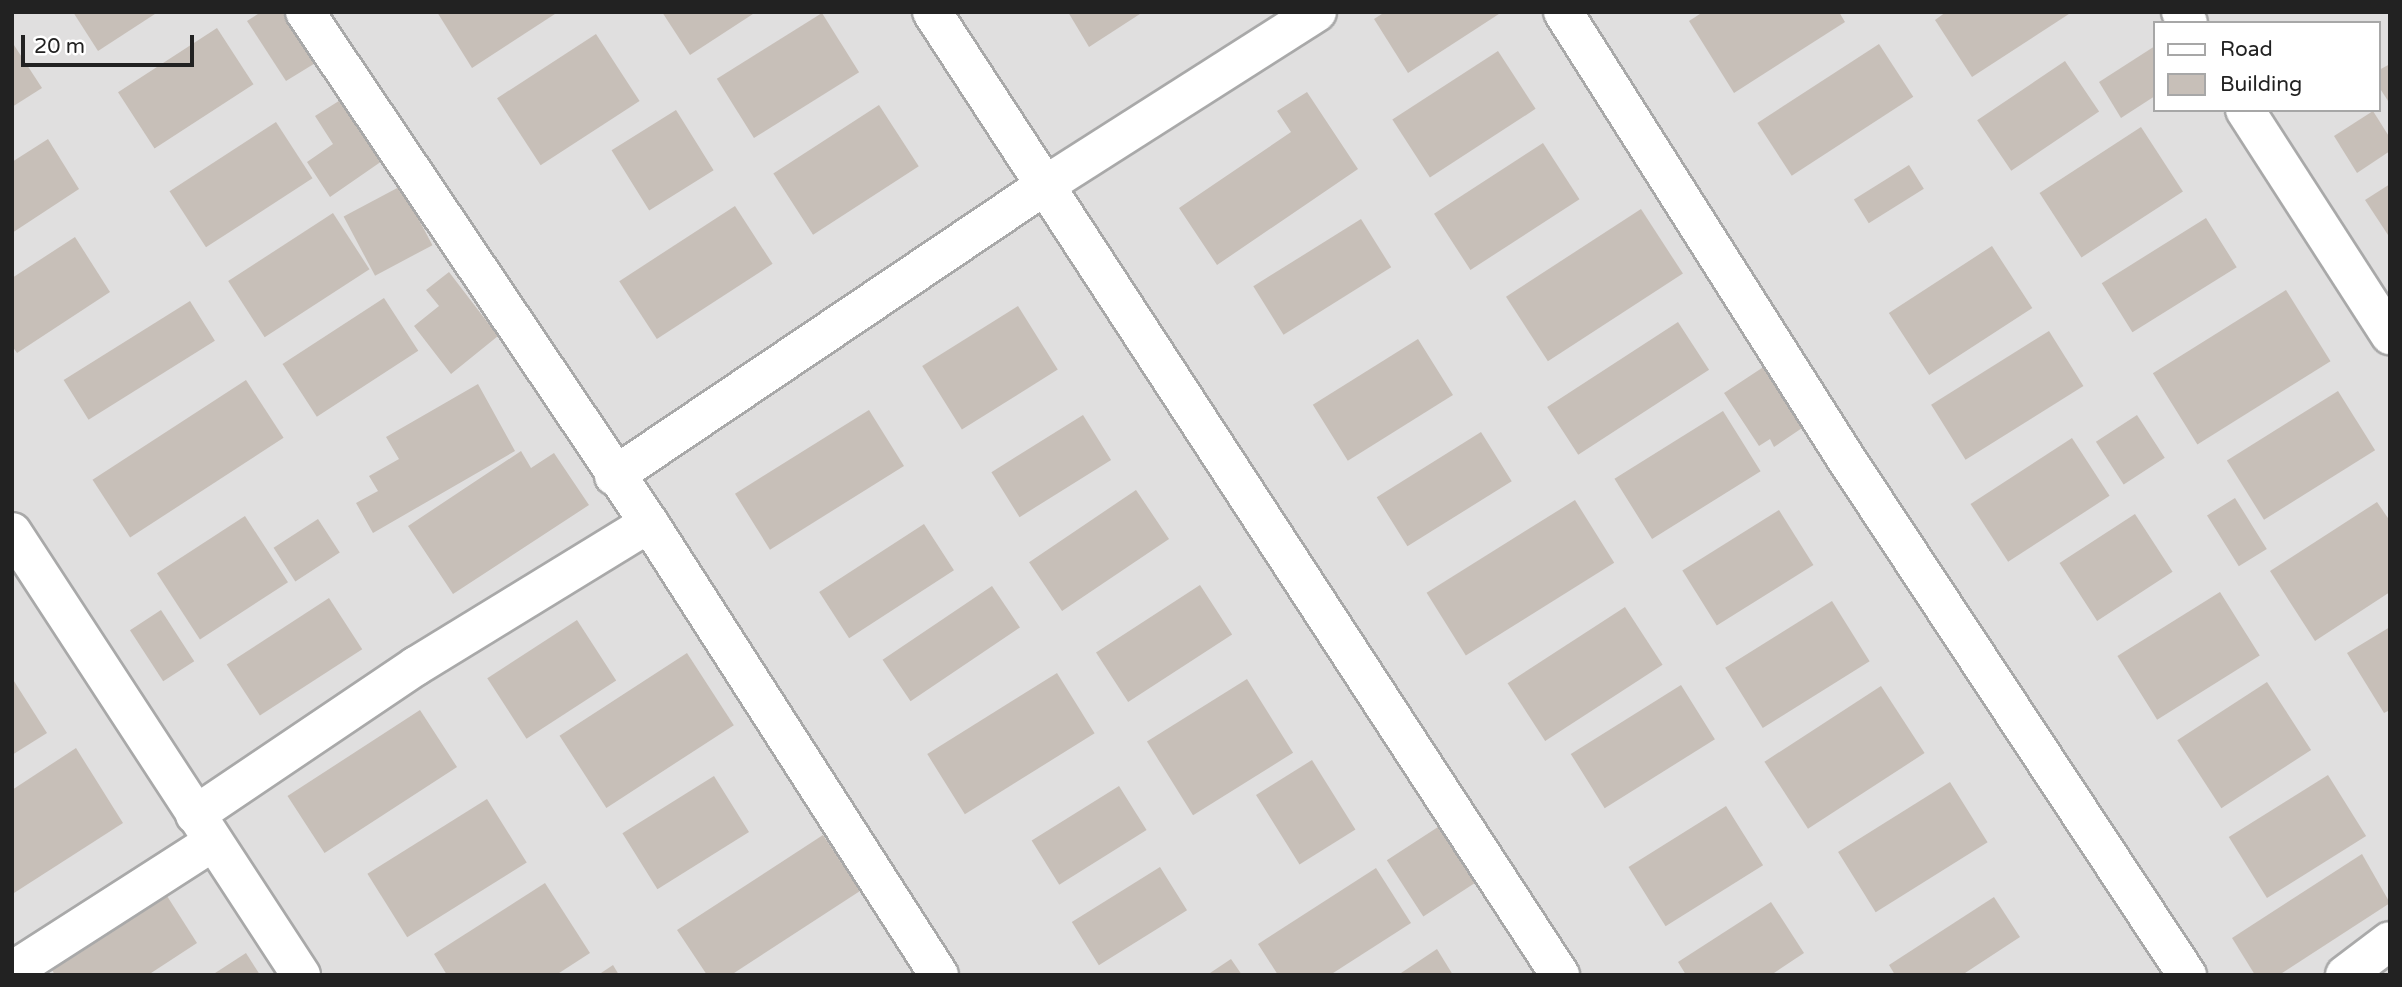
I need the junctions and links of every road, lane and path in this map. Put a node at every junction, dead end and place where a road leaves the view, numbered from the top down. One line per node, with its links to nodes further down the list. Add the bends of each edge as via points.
1 (305, 12): 8 (street)
2 (932, 12): 6 (street)
3 (1317, 12): 6 (street)
4 (1563, 12): 17 (street, via 1845,457)
5 (2246, 112): 7 (street)
6 (1047, 184): 8 (street); 16 (street)
7 (2390, 335)
8 (614, 476): 9 (street)
9 (649, 523): 11 (street, via 416,666); 15 (street)
10 (12, 532): 11 (street)
11 (204, 828): 13 (street); 14 (street)
12 (2390, 941): 18 (street)
13 (12, 971)
14 (301, 975)
15 (939, 975)
16 (1560, 975)
17 (2187, 975)
18 (2345, 975)

